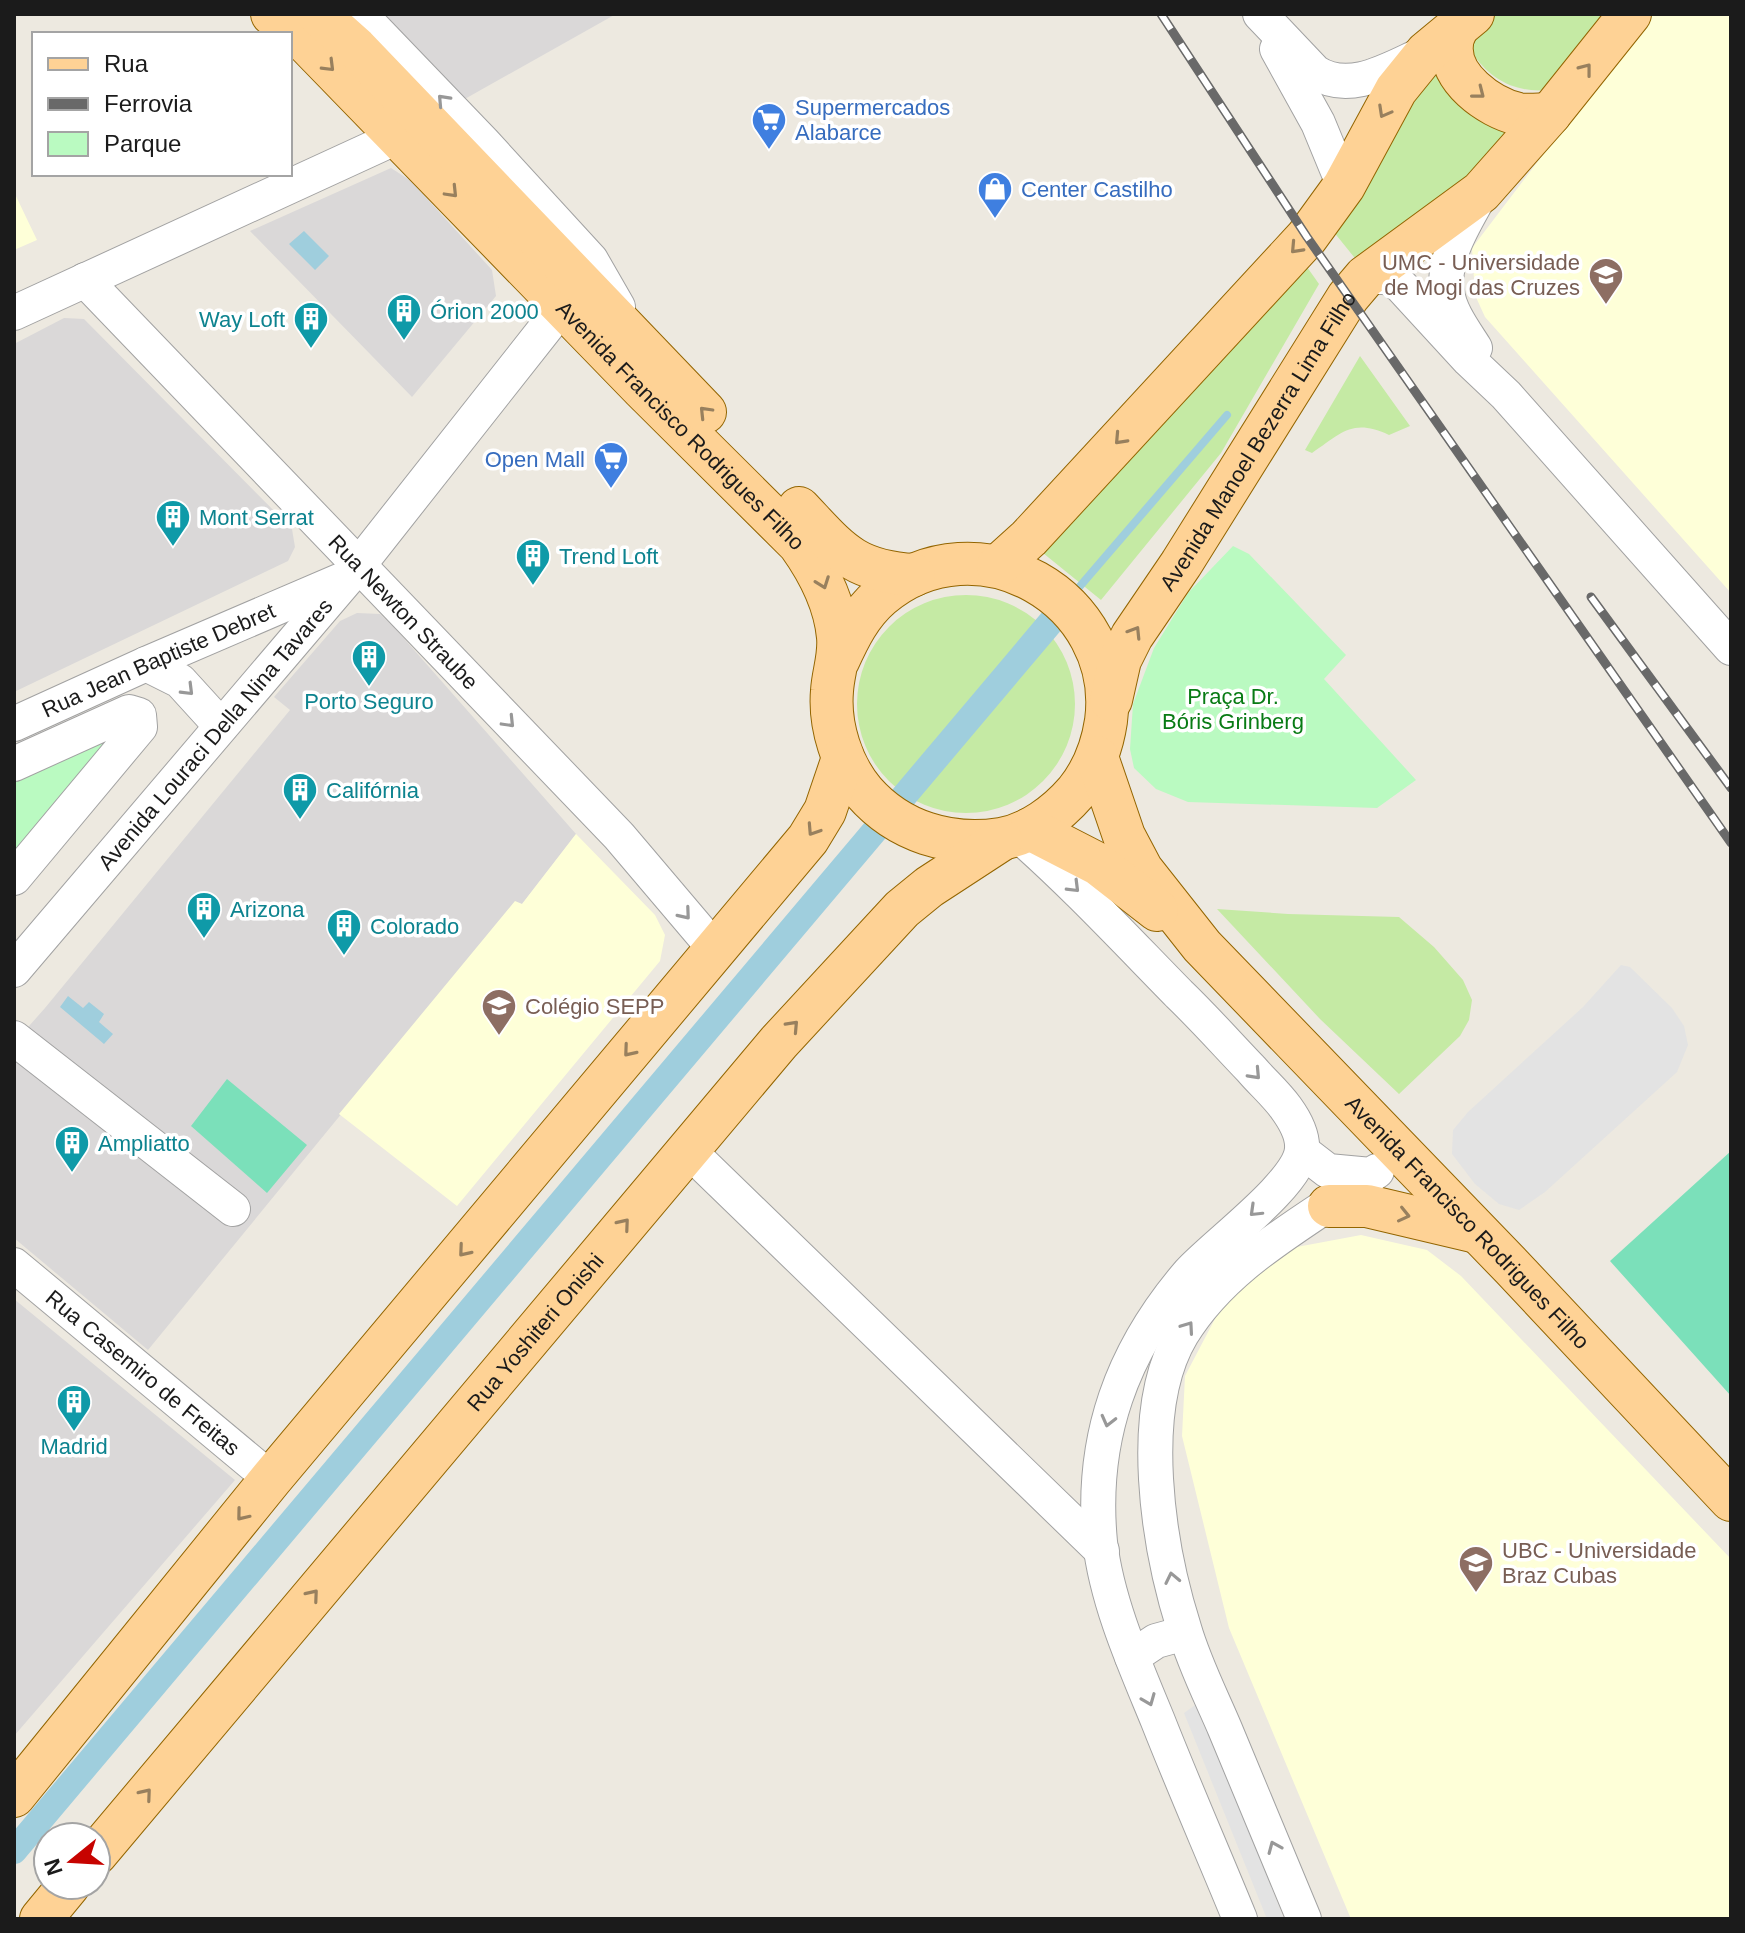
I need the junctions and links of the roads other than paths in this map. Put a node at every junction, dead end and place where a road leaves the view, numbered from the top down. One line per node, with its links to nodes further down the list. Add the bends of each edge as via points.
1 (272, 14): 9 (main road, Avenida Francisco Rodrigues Filho, one-way to 9)
2 (318, 14): 9 (main road, Avenida Francisco Rodrigues Filho, via 356,48)
3 (360, 14): 16 (street, one-way to 3, via 591,260)
4 (1259, 14): 7 (street, via 1325,78 1354,81); 10 (street, via 1318,123)
5 (1630, 14): 8 (main road, Avenida Manoel Bezerra Lima Filho, one-way to 5)
6 (1466, 20): 7 (main road); 8 (main road, one-way to 8, via 1452,44 1455,63 1467,83 1484,98 1520,115)
7 (1426, 53): 10 (main road, one-way to 10, via 1396,90)
8 (1550, 114): 11 (main road, Avenida Manoel Bezerra Lima Filho)
9 (413, 130): 13 (street); 14 (main road, Avenida Francisco Rodrigues Filho, one-way to 14); 16 (main road, Avenida Francisco Rodrigues Filho)
10 (1344, 186): 18 (main road, one-way to 18, via 1307,237)
11 (1481, 192): 12 (main road, Avenida Manoel Bezerra Lima Filho); 17 (street, via 1456,239 1447,291 1460,325)
12 (1365, 277): 17 (street, via 1388,277 1401,286); 26 (main road, Avenida Manoel Bezerra Lima Filho, one-way to 12, via 1120,660 1132,636)
13 (85, 280): 15 (street); 19 (street, Rua Newton Straube)
14 (563, 306): 19 (street, Avenida Louraci Della Nina Tavares); 22 (main road, Avenida Francisco Rodrigues Filho, one-way to 22, via 799,544 819,572 833,612)
15 (14, 313)
16 (641, 344): 20 (main road, Avenida Francisco Rodrigues Filho, one-way to 16, via 868,569 841,552)
17 (1506, 395): 21 (street)
18 (998, 566): 20 (main road, Avenida Francisco Rodrigues Filho, via 951,565); 26 (main road, Avenida Francisco Rodrigues Filho, via 1040,583 1076,613 1099,652 1109,697)
19 (352, 572): 23 (street, Rua Jean Baptiste Debret); 25 (street, Avenida Louraci Della Nina Tavares); 32 (street, Rua Newton Straube, one-way to 32, via 619,836)
20 (914, 575): 22 (main road, Avenida Francisco Rodrigues Filho, via 881,596 854,625)
21 (1731, 648)
22 (838, 661): 27 (main road, Avenida Francisco Rodrigues Filho, via 833,721)
23 (146, 664): 24 (street, Rua Jean Baptiste Debret); 25 (street, one-way to 25, via 180,681)
24 (14, 724)
25 (221, 726): 33 (street, Avenida Louraci Della Nina Tavares)
26 (1101, 745): 29 (main road, Avenida Francisco Rodrigues Filho, via 1087,779 1062,808); 31 (main road, Avenida Francisco Rodrigues Filho, via 1124,836 1142,870)
27 (843, 758): 29 (main road, Avenida Francisco Rodrigues Filho, via 863,791 888,815 926,835 964,842); 32 (main road, one-way to 32, via 825,811 808,839)
28 (14, 764): 30 (street, via 129,712 139,715 140,727)
29 (1017, 834): 31 (main road, Avenida Francisco Rodrigues Filho, via 1098,864); 35 (main road, Rua Yoshiteri Onishi, one-way to 29, via 902,909); 36 (street, one-way to 36, via 1284,1104 1300,1134)
30 (14, 878)
31 (1202, 946): 37 (main road, Avenida Francisco Rodrigues Filho)
32 (714, 948): 42 (main road, one-way to 42)
33 (14, 970)
34 (14, 1038): 39 (street)
35 (687, 1149): 44 (street); 48 (main road, Rua Yoshiteri Onishi, one-way to 35)
36 (1302, 1151): 37 (street, via 1328,1171); 44 (street, one-way to 44, via 1279,1187 1191,1270 1122,1376 1106,1425 1099,1496)
37 (1385, 1163): 38 (street); 40 (main road, Avenida Francisco Rodrigues Filho)
38 (1329, 1206): 40 (main road, one-way to 40, via 1367,1206); 45 (street, one-way to 38, via 1154,1444 1167,1364 1201,1309 1243,1264)
39 (233, 1209)
40 (1477, 1232): 43 (main road, Avenida Francisco Rodrigues Filho)
41 (14, 1265): 42 (street, Rua Casemiro de Freitas)
42 (271, 1479): 47 (main road, one-way to 47)
43 (1731, 1500)
44 (1102, 1551): 46 (street)
45 (1182, 1624): 46 (street, via 1156,1641); 52 (street, one-way to 45)
46 (1128, 1644): 51 (street, one-way to 51)
47 (14, 1796)
48 (112, 1835)
49 (56, 1901): 50 (main road)
50 (41, 1919)
51 (1240, 1919)
52 (1304, 1919)

